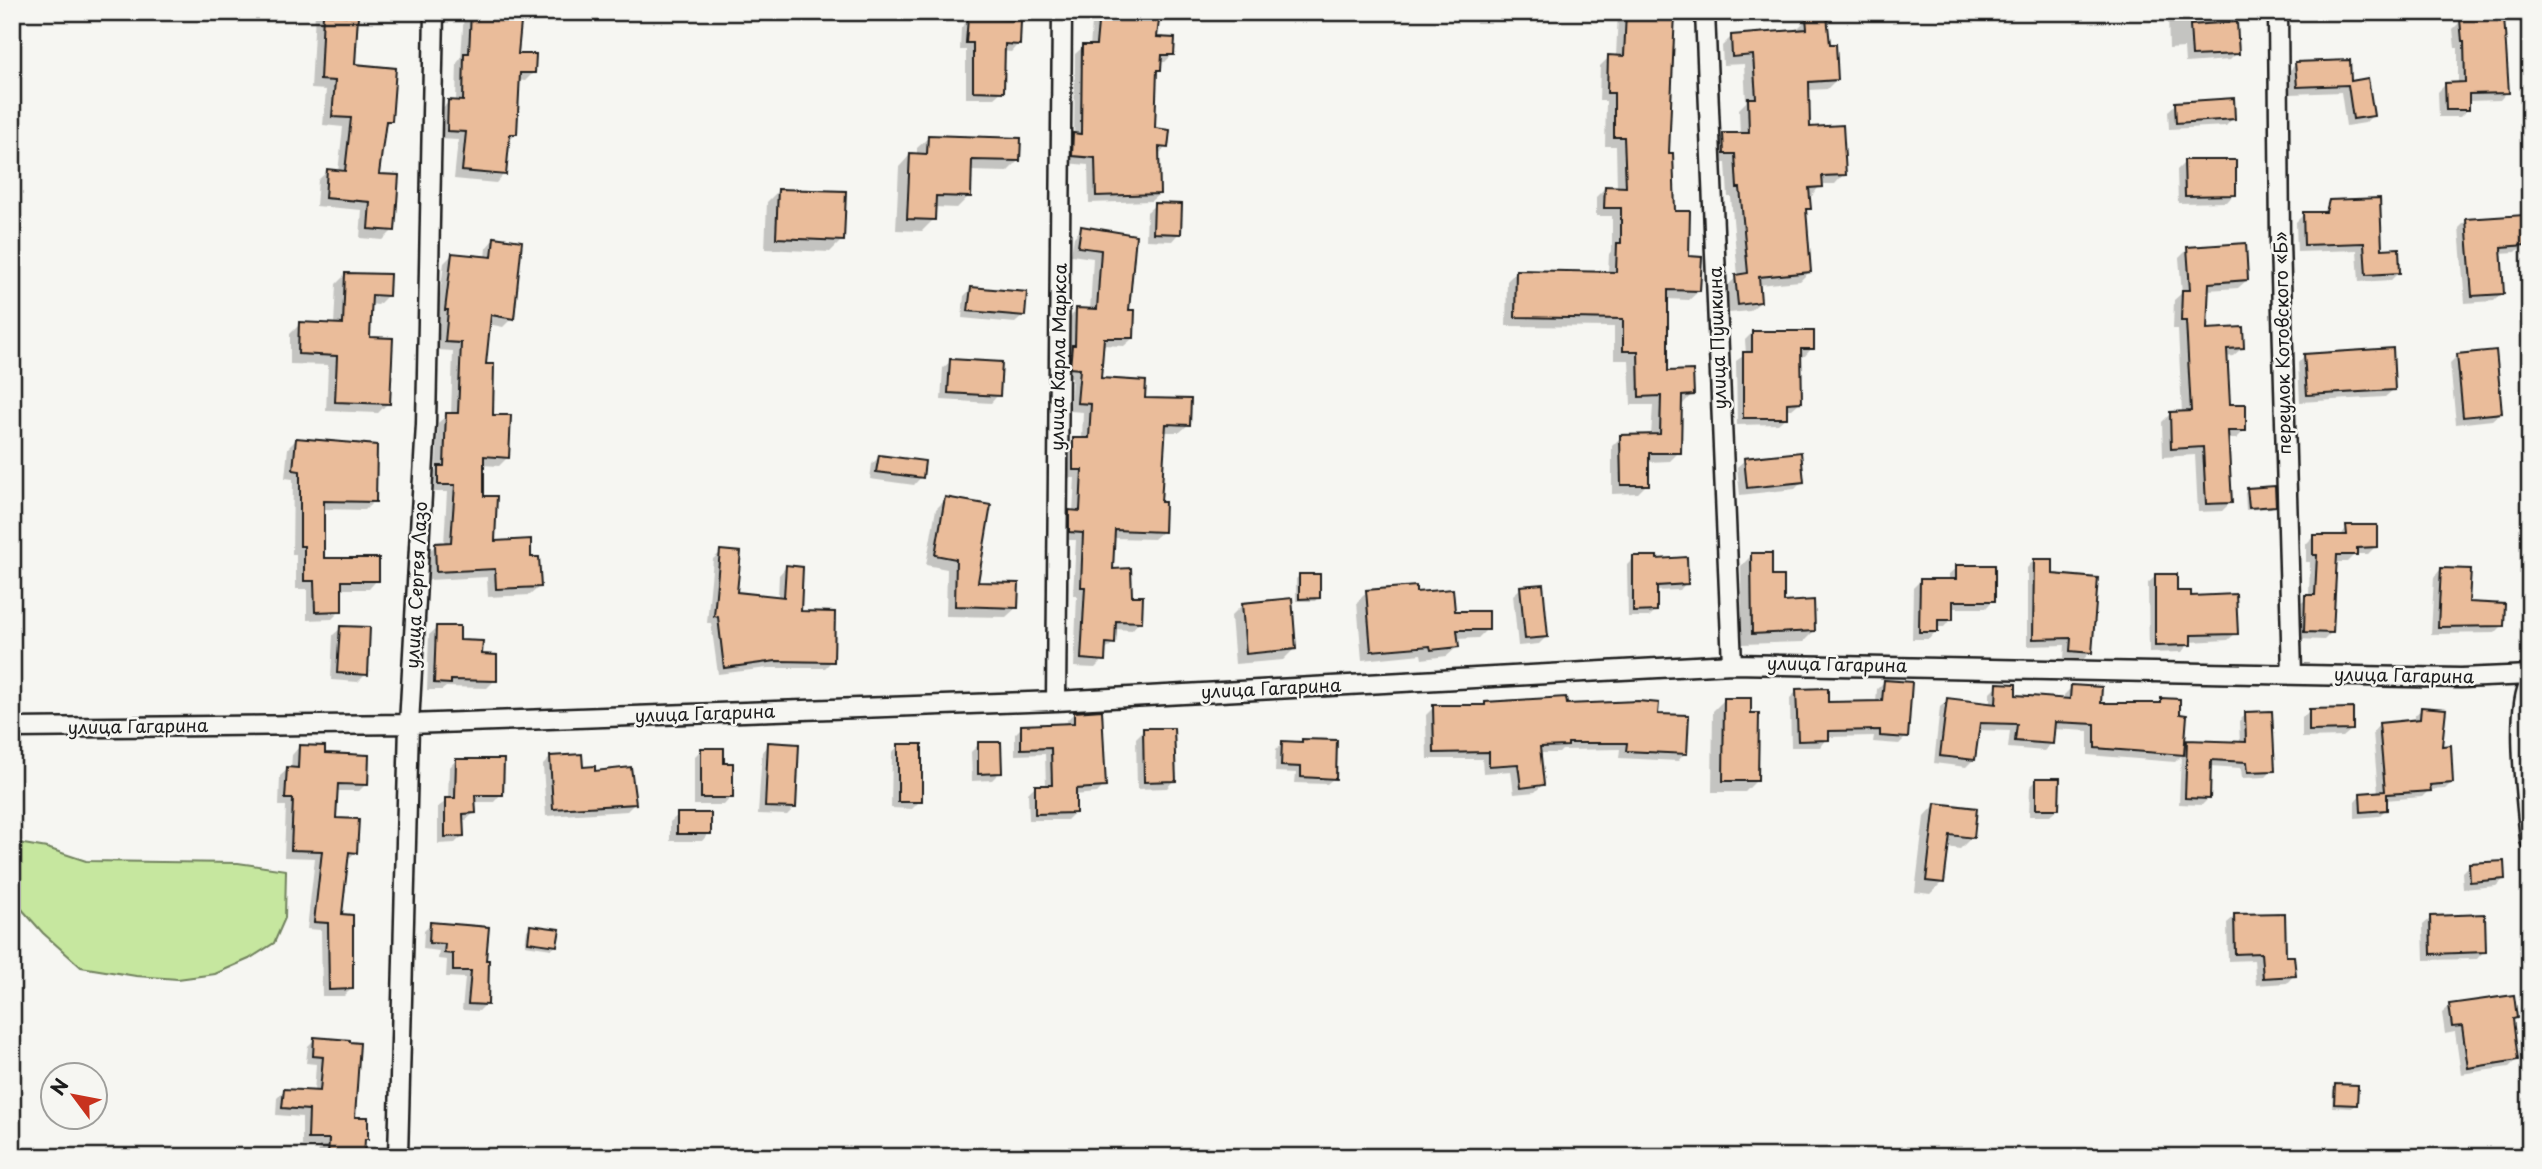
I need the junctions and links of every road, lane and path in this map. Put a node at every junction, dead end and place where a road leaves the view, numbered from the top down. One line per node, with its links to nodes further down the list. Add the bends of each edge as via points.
1 (434, 12): 10 (street, улица Сергея Лазо, via 426,424)
2 (1062, 12): 9 (street, улица Карла Маркса)
3 (1705, 12): 5 (street, улица Пушкина)
4 (2278, 12): 6 (street, переулок Котовского «Б»)
5 (1732, 664): 6 (street, улица Гагарина); 9 (street, улица Гагарина)
6 (2292, 674): 7 (street, улица Гагарина)
7 (2530, 675)
8 (2530, 683): 12 (street, via 2523,706)
9 (1056, 701): 10 (street, улица Гагарина)
10 (409, 724): 11 (street, улица Гагарина); 13 (street, улица Сергея Лазо)
11 (12, 728)
12 (2530, 839)
13 (398, 1157)

